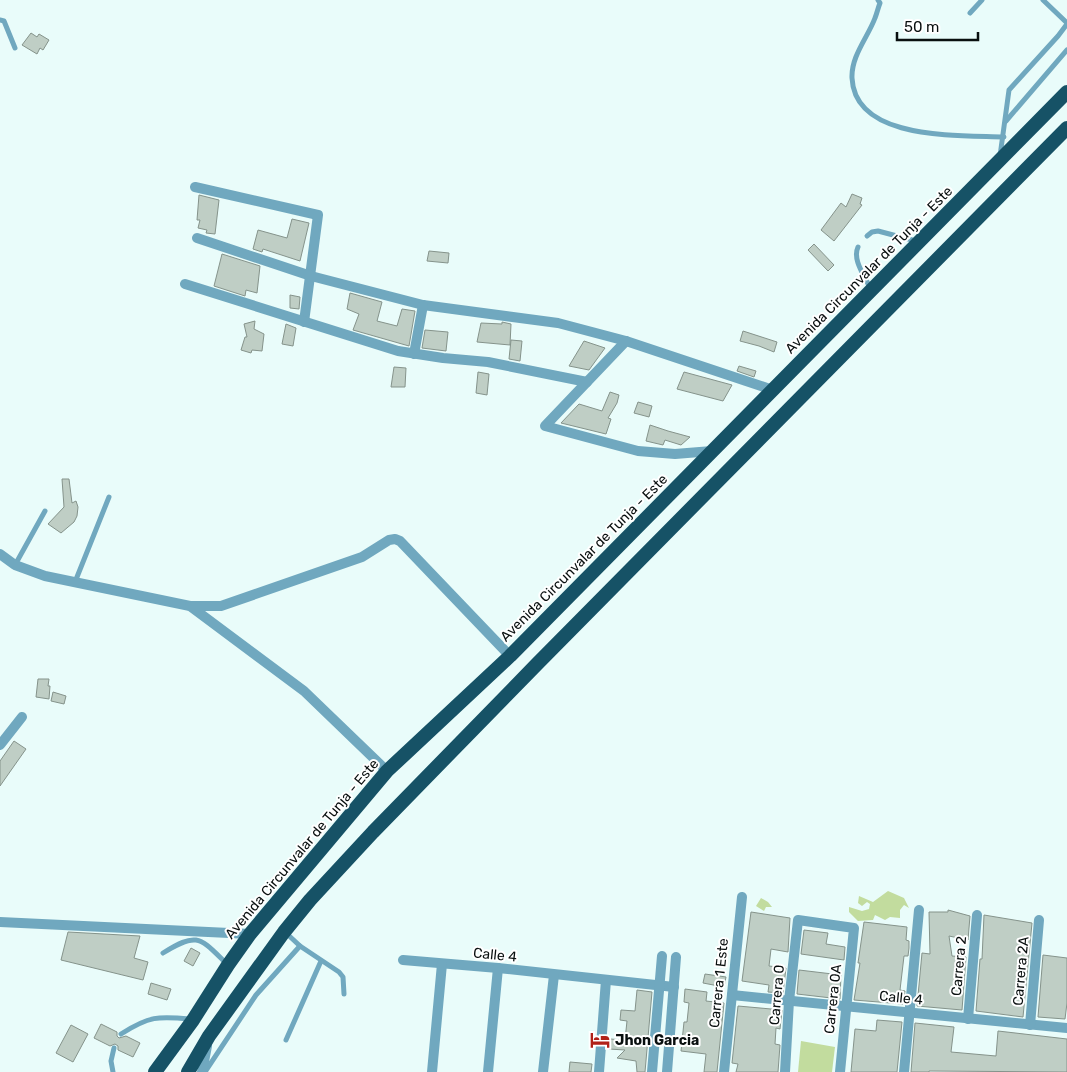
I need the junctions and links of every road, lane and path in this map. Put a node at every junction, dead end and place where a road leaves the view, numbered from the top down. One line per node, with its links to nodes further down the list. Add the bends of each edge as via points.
1 (878, 0): 12 (lane, via 875,19 856,58 852,76 855,95 867,110 886,124 913,130)
2 (982, 0): 4 (lane)
3 (1043, 0): 6 (lane)
4 (970, 13)
5 (0, 20): 7 (lane, via 4,21)
6 (1067, 23): 10 (lane, via 1009,90)
7 (15, 48)
8 (1067, 50): 10 (lane)
9 (1067, 92): 13 (highway, Avenida Circunvalar de Tunja - Este)
10 (1005, 122): 12 (lane)
11 (1067, 128): 45 (highway, via 536,664 373,832)
12 (1004, 137): 13 (lane)
13 (999, 161): 17 (highway, Avenida Circunvalar de Tunja - Este)
14 (195, 187): 19 (street, via 318,215)
15 (867, 236): 17 (lane, via 878,231)
16 (197, 238): 19 (street)
17 (919, 242): 21 (highway, Avenida Circunvalar de Tunja - Este)
18 (858, 247): 21 (lane, via 856,258)
19 (311, 276): 22 (street); 23 (street)
20 (185, 284): 23 (street)
21 (872, 290): 27 (highway, Avenida Circunvalar de Tunja - Este)
22 (423, 305): 24 (street, via 558,323); 25 (street)
23 (304, 322): 25 (street)
24 (626, 341): 26 (street); 27 (street)
25 (414, 354): 26 (street, via 488,362)
26 (587, 382): 28 (street, via 545,426 638,451 675,454)
27 (772, 390): 28 (highway, Avenida Circunvalar de Tunja - Este)
28 (712, 451): 35 (highway, Avenida Circunvalar de Tunja - Este)
29 (109, 498): 33 (lane)
30 (45, 511): 32 (lane)
31 (0, 554): 32 (street)
32 (16, 565): 33 (street, via 45,576)
33 (75, 582): 34 (street)
34 (190, 606): 35 (street, via 221,606 362,557 395,539); 38 (street, via 304,691)
35 (510, 656): 38 (highway, Avenida Circunvalar de Tunja - Este)
36 (22, 716): 37 (street)
37 (0, 745)
38 (387, 771): 46 (highway, Avenida Circunvalar de Tunja - Este)
39 (742, 898): 61 (street, Carrera 1 Este)
40 (918, 910): 64 (street)
41 (977, 915): 65 (street, Carrera 2)
42 (1039, 920): 67 (street, Carrera 2A)
43 (0, 922): 46 (street)
44 (854, 928): 62 (street, Carrera 0, via 798,920); 63 (street, Carrera 0A)
45 (284, 932): 47 (lane); 70 (highway)
46 (250, 934): 54 (highway, Avenida Circunvalar de Tunja - Este)
47 (300, 946): 52 (lane); 76 (lane, via 256,995)
48 (163, 953): 54 (lane, via 181,942 200,940)
49 (662, 956): 58 (street)
50 (676, 957): 59 (street)
51 (403, 960): 53 (street, Calle 4)
52 (320, 961): 60 (lane, via 339,972 343,978); 71 (lane)
53 (442, 964): 55 (street, Calle 4); 77 (street)
54 (228, 965): 66 (highway, Avenida Circunvalar de Tunja - Este)
55 (498, 968): 56 (street, Calle 4); 78 (street)
56 (554, 975): 57 (street, Calle 4); 79 (street)
57 (606, 980): 58 (street, Calle 4); 80 (street)
58 (659, 985): 59 (street, Calle 4); 81 (street)
59 (674, 986): 82 (street)
60 (344, 994)
61 (732, 995): 62 (street, Calle 4); 83 (street, Carrera 1 Este)
62 (789, 1001): 63 (street, Calle 4); 84 (street, Carrera 0)
63 (845, 1007): 64 (street, Calle 4); 85 (street, Carrera 0A)
64 (910, 1013): 65 (street, Calle 4); 86 (street)
65 (968, 1019): 67 (street, Calle 4)
66 (193, 1020): 69 (lane, via 163,1016 139,1022); 74 (highway, Avenida Circunvalar de Tunja - Este)
67 (1030, 1024): 68 (street, Calle 4)
68 (1067, 1028)
69 (121, 1034)
70 (209, 1036): 75 (highway); 76 (street)
71 (286, 1040)
72 (114, 1048): 73 (lane)
73 (113, 1072)
74 (155, 1072)
75 (188, 1072)
76 (203, 1072)
77 (432, 1072)
78 (488, 1072)
79 (542, 1072)
80 (599, 1072)
81 (652, 1072)
82 (667, 1072)
83 (724, 1072)
84 (785, 1072)
85 (840, 1072)
86 (904, 1072)

